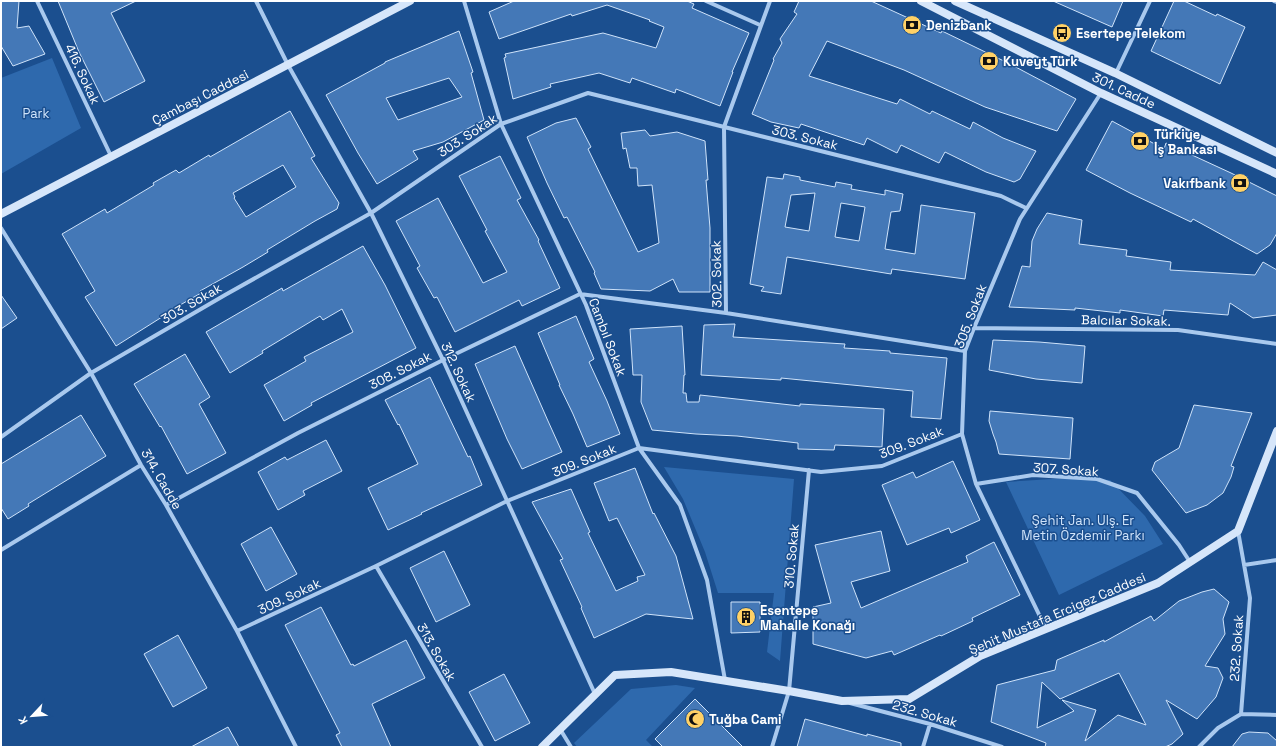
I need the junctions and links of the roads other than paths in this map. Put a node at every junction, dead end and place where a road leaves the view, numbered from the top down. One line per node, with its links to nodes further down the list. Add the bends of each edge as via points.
1 (37, 1): 20 (street, 416. Sokak)
2 (256, 1): 14 (street, 312. Sokak)
3 (410, 1): 14 (main road, Çambaşı Caddesi)
4 (464, 1): 17 (street, Cambıl Sokak)
5 (706, 1): 13 (street)
6 (770, 1): 13 (street, 302. Sokak)
7 (921, 1): 16 (main road, 301. Cadde)
8 (955, 1): 12 (main road, 301. Cadde)
9 (1150, 1): 15 (street)
10 (1274, 1): 11 (street)
11 (1277, 2)
12 (967, 4): 15 (main road, 301. Cadde)
13 (760, 25): 18 (street, 302. Sokak)
14 (288, 65): 20 (main road, Çambaşı Caddesi); 23 (street, 312. Sokak)
15 (1115, 74): 19 (main road, 301. Cadde)
16 (1101, 93): 21 (main road, 301. Cadde); 22 (street, 305. Sokak)
17 (501, 124): 18 (street, 303. Sokak, via 588,93); 23 (street, 303. Sokak); 26 (street, Cambıl Sokak)
18 (724, 127): 22 (street, 303. Sokak, via 1001,196); 27 (street, 302. Sokak)
19 (1277, 153)
20 (111, 156): 24 (main road, Çambaşı Caddesi)
21 (1277, 174)
22 (1026, 208): 28 (street, 305. Sokak)
23 (371, 213): 31 (street, 312. Sokak); 32 (street, 303. Sokak)
24 (1, 214)
25 (1, 228): 32 (street, 314. Cadde)
26 (580, 294): 27 (street); 31 (street, 308. Sokak); 36 (street, Cambıl Sokak)
27 (726, 313): 30 (street, 302. Sokak)
28 (974, 328): 29 (street, Balcılar Sokak., via 1178,330); 30 (street, 305. Sokak)
29 (1277, 344)
30 (965, 351): 34 (street, 305. Sokak)
31 (443, 360): 40 (street, 312. Sokak); 41 (street, 308. Sokak, via 298,433)
32 (91, 373): 35 (street, 303. Sokak); 37 (street, 314. Cadde)
33 (1277, 431): 42 (main road)
34 (962, 434): 38 (street, 309. Sokak, via 882,466 821,472); 39 (street, 305. Sokak)
35 (1, 437)
36 (639, 448): 38 (street, 309. Sokak); 40 (street, 309. Sokak); 50 (street, Cambıl Sokak, via 680,505 707,580)
37 (141, 465): 41 (street, 314. Cadde); 43 (street)
38 (809, 470): 51 (street, 310. Sokak)
39 (976, 484): 45 (street, 307. Sokak, via 1033,475 1097,479 1137,493); 48 (street, 305. Sokak)
40 (507, 501): 47 (street, 309. Sokak); 52 (street, 312. Sokak)
41 (166, 505): 49 (street, 314. Cadde)
42 (1238, 531): 45 (main road, Şehit Mustafa Ercigez Caddesi); 46 (street, 232. Sokak)
43 (1, 550)
44 (1277, 560): 46 (street)
45 (1190, 562): 48 (main road, Şehit Mustafa Ercigez Caddesi, via 1158,583)
46 (1244, 565): 54 (street, 232. Sokak, via 1250,598)
47 (376, 566): 49 (street, 309. Sokak); 59 (street, 313. Sokak)
48 (1046, 629): 53 (main road, Şehit Mustafa Ercigez Caddesi, via 980,656 909,699)
49 (237, 631): 58 (street, 314. Cadde)
50 (725, 680): 51 (main road, Şehit Mustafa Ercigez Caddesi); 52 (main road, Şehit Mustafa Ercigez Caddesi, via 671,672 615,675)
51 (788, 691): 53 (main road, Şehit Mustafa Ercigez Caddesi); 62 (street, 310. Sokak)
52 (595, 695): 57 (main road, Şehit Mustafa Ercigez Caddesi)
53 (842, 701): 56 (street, 232. Sokak)
54 (1241, 714): 55 (street); 65 (street, via 1218,728)
55 (1277, 715)
56 (930, 724): 63 (street); 64 (street, 232. Sokak)
57 (560, 729): 60 (main road, Şehit Mustafa Ercigez Caddesi); 61 (street)
58 (296, 747)
59 (482, 747)
60 (542, 747)
61 (571, 747)
62 (772, 747)
63 (923, 747)
64 (1002, 747)
65 (1200, 747)

